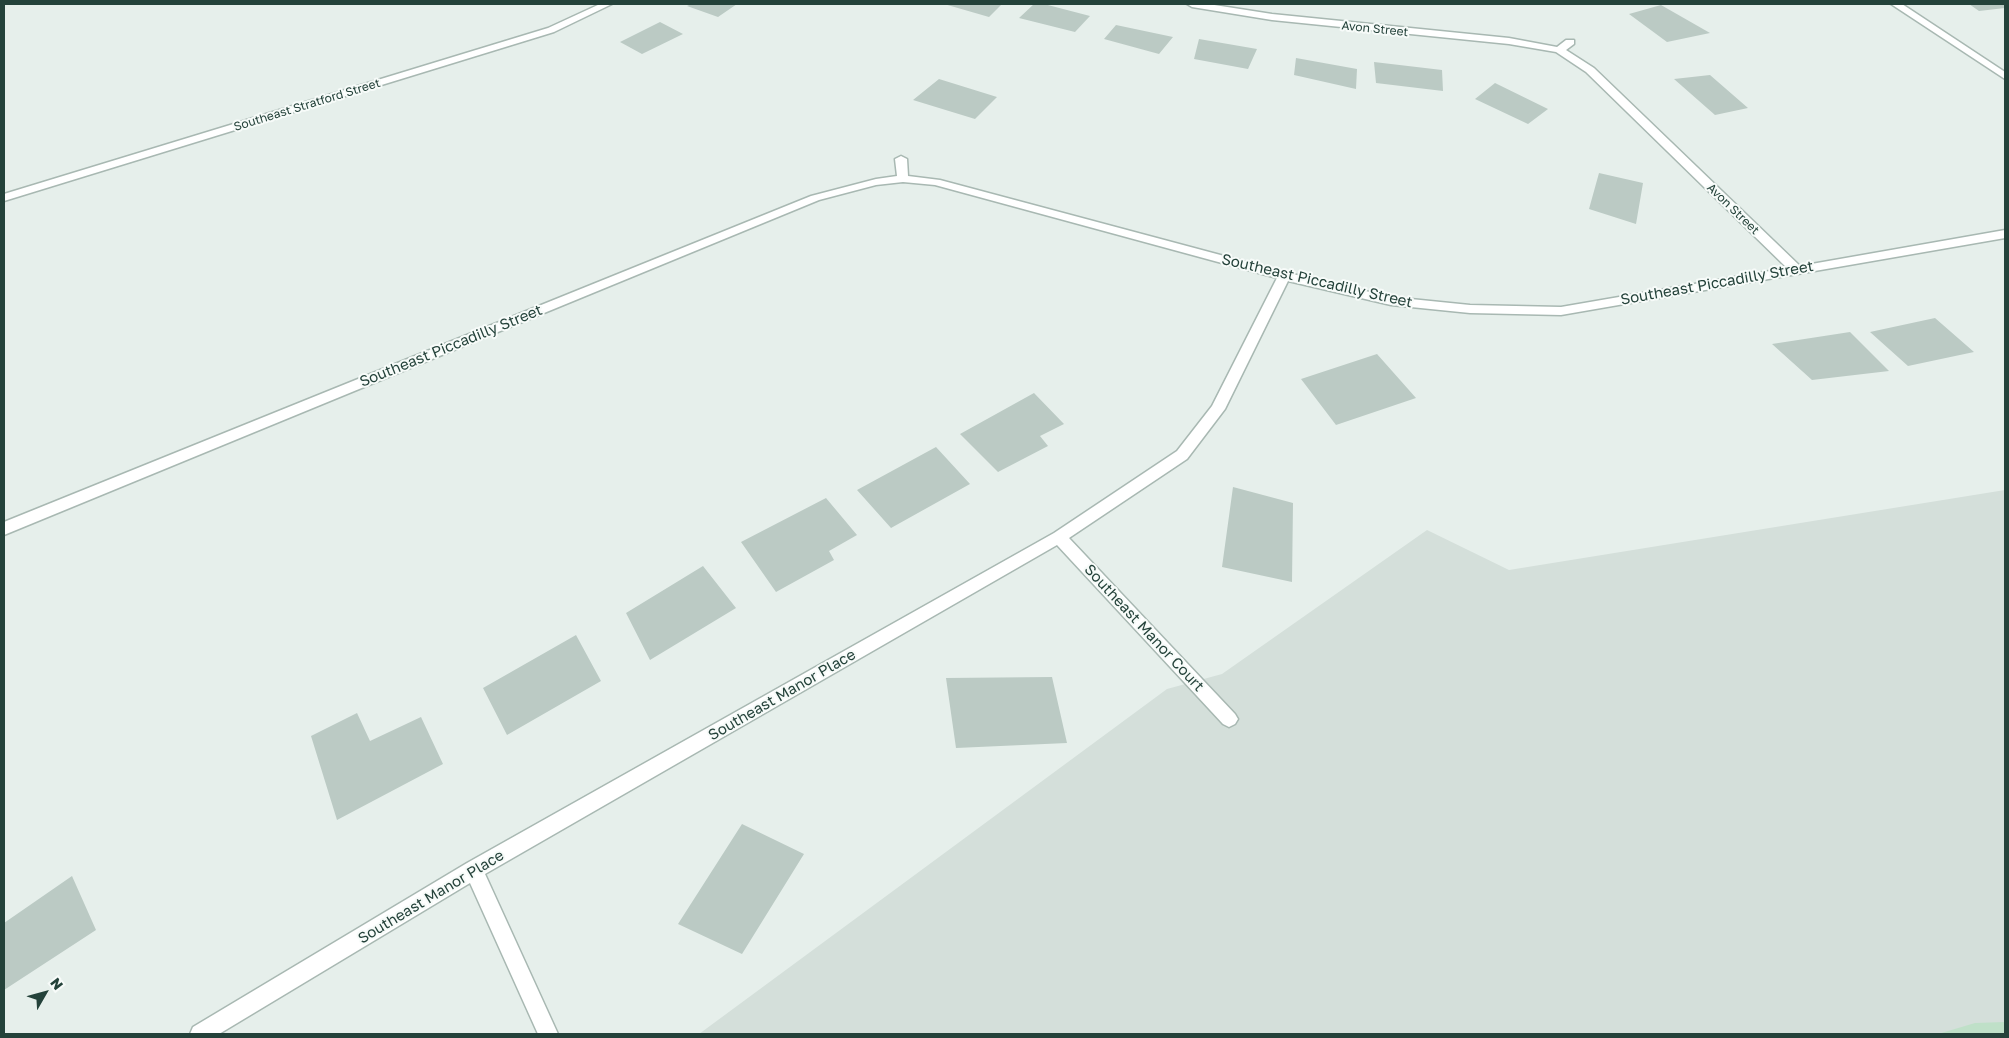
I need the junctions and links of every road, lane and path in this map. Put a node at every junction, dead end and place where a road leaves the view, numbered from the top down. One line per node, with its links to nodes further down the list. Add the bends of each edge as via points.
1 (608, 4): 9 (street, Southeast Stratford Street, via 551,30)
2 (1192, 4): 5 (street, Avon Street, via 1272,17 1526,43)
3 (1896, 4): 6 (street)
4 (1570, 42): 5 (street)
5 (1559, 50): 11 (street, Avon Street, via 1590,70)
6 (2005, 76)
7 (901, 159): 8 (street)
8 (903, 179): 12 (street, Southeast Piccadilly Street, via 950,186); 13 (street, Southeast Piccadilly Street, via 876,182 815,198)
9 (4, 198)
10 (2005, 234): 11 (street, Southeast Piccadilly Street)
11 (1796, 269): 12 (street, Southeast Piccadilly Street, via 1561,311 1470,309 1391,301)
12 (1284, 276): 14 (street, Southeast Manor Place, via 1218,409 1182,455)
13 (4, 529)
14 (1060, 537): 15 (street, Southeast Manor Court); 16 (street, Southeast Manor Place)
15 (1229, 719)
16 (474, 870): 17 (street, Southeast Manor Place); 18 (street)
17 (200, 1034)
18 (548, 1034)

